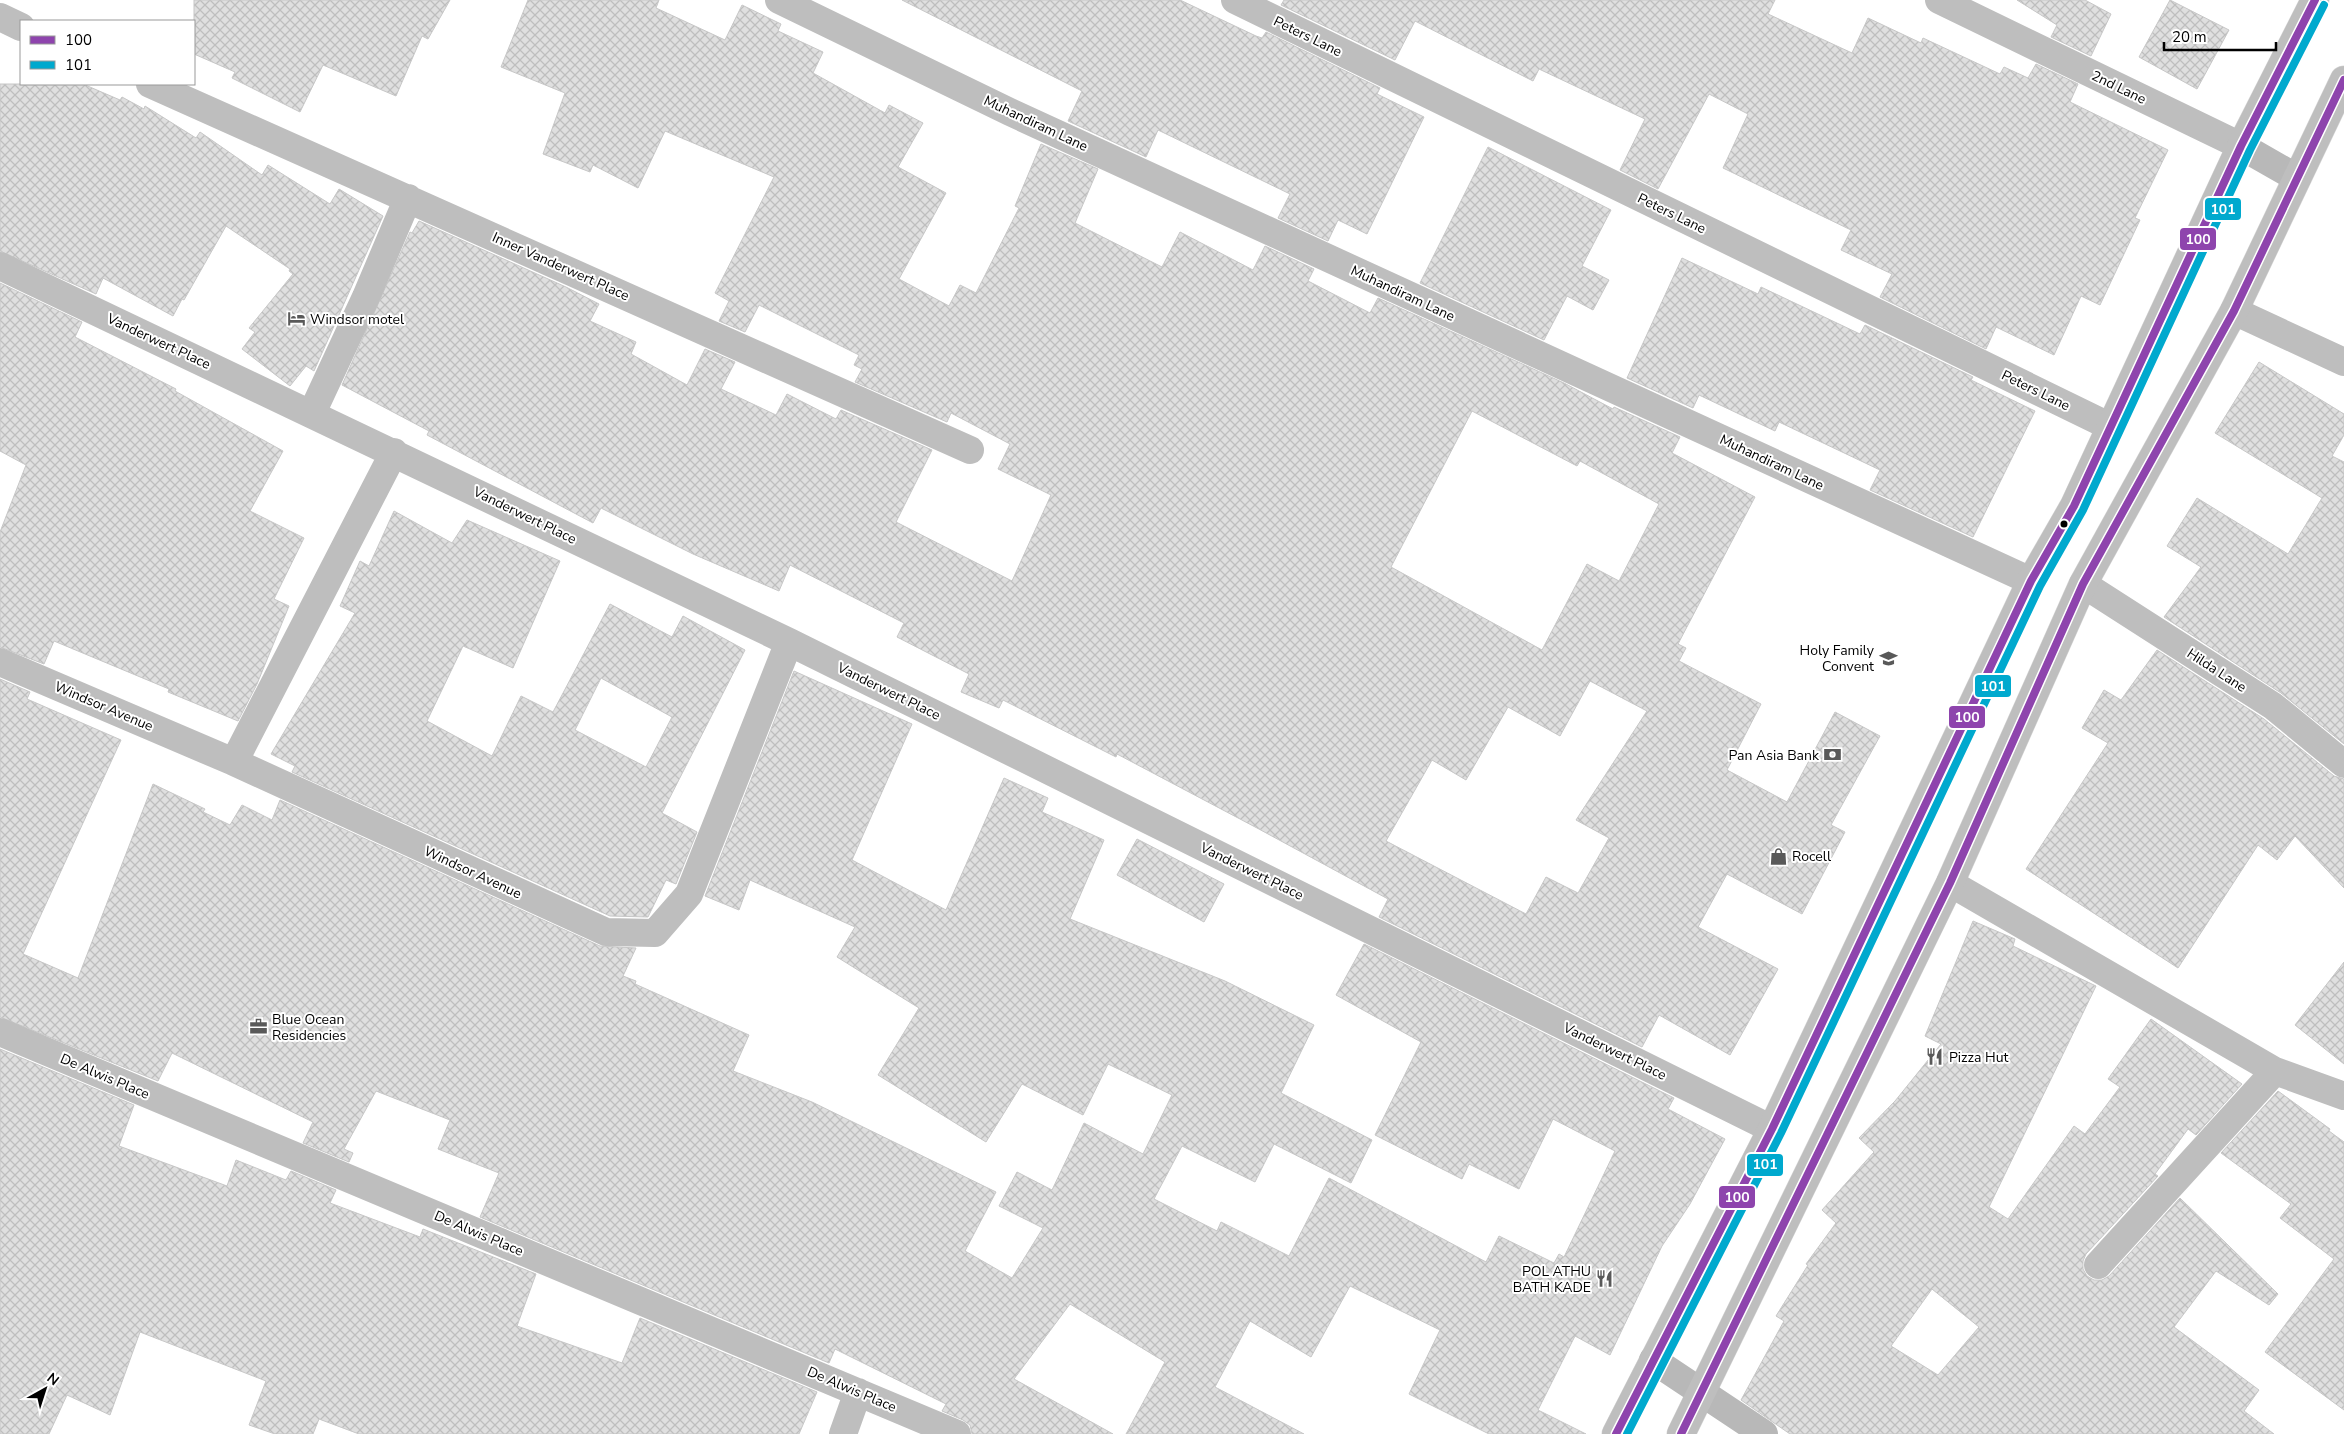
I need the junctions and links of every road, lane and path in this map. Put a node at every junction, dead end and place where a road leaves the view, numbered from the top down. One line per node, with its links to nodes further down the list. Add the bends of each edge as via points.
1 (778, 0): 19 (main road, Muhandiram Lane, via 1010,112)
2 (1235, 0): 16 (main road, Peters Lane)
3 (1939, 0): 9 (main road, 2nd Lane)
4 (2315, 0): 9 (main road)
5 (0, 17): 6 (main road)
6 (20, 27)
7 (2344, 80): 10 (main road)
8 (152, 85): 11 (main road, Inner Vanderwert Place)
9 (2241, 146): 10 (street, 2nd Lane); 16 (main road)
10 (2298, 178): 13 (main road)
11 (408, 198): 15 (main road); 17 (main road, Inner Vanderwert Place)
12 (0, 266): 15 (main road, Vanderwert Place)
13 (2234, 311): 14 (main road); 20 (main road)
14 (2344, 362)
15 (312, 413): 18 (main road, Vanderwert Place)
16 (2109, 426): 19 (main road, via 2074,506)
17 (970, 450)
18 (394, 452): 21 (main road, Vanderwert Place); 23 (main road)
19 (2031, 581): 29 (main road)
20 (2084, 584): 24 (main road, Hilda Lane, via 2273,706); 25 (main road)
21 (789, 642): 23 (main road, Windsor Avenue, via 689,894 655,933 606,932); 29 (main road, Vanderwert Place)
22 (0, 662): 23 (main road, Windsor Avenue)
23 (234, 762)
24 (2344, 764)
25 (1950, 883): 27 (main road); 33 (main road)
26 (0, 1032): 32 (main road, De Alwis Place)
27 (2275, 1071): 28 (main road); 30 (main road)
28 (2344, 1096)
29 (1772, 1129): 31 (main road)
30 (2098, 1265)
31 (1653, 1360): 33 (street); 36 (main road)
32 (858, 1392): 34 (main road); 35 (main road, De Alwis Place)
33 (1702, 1393): 37 (main road); 38 (street)
34 (843, 1434)
35 (957, 1434)
36 (1616, 1434)
37 (1681, 1434)
38 (1764, 1434)

